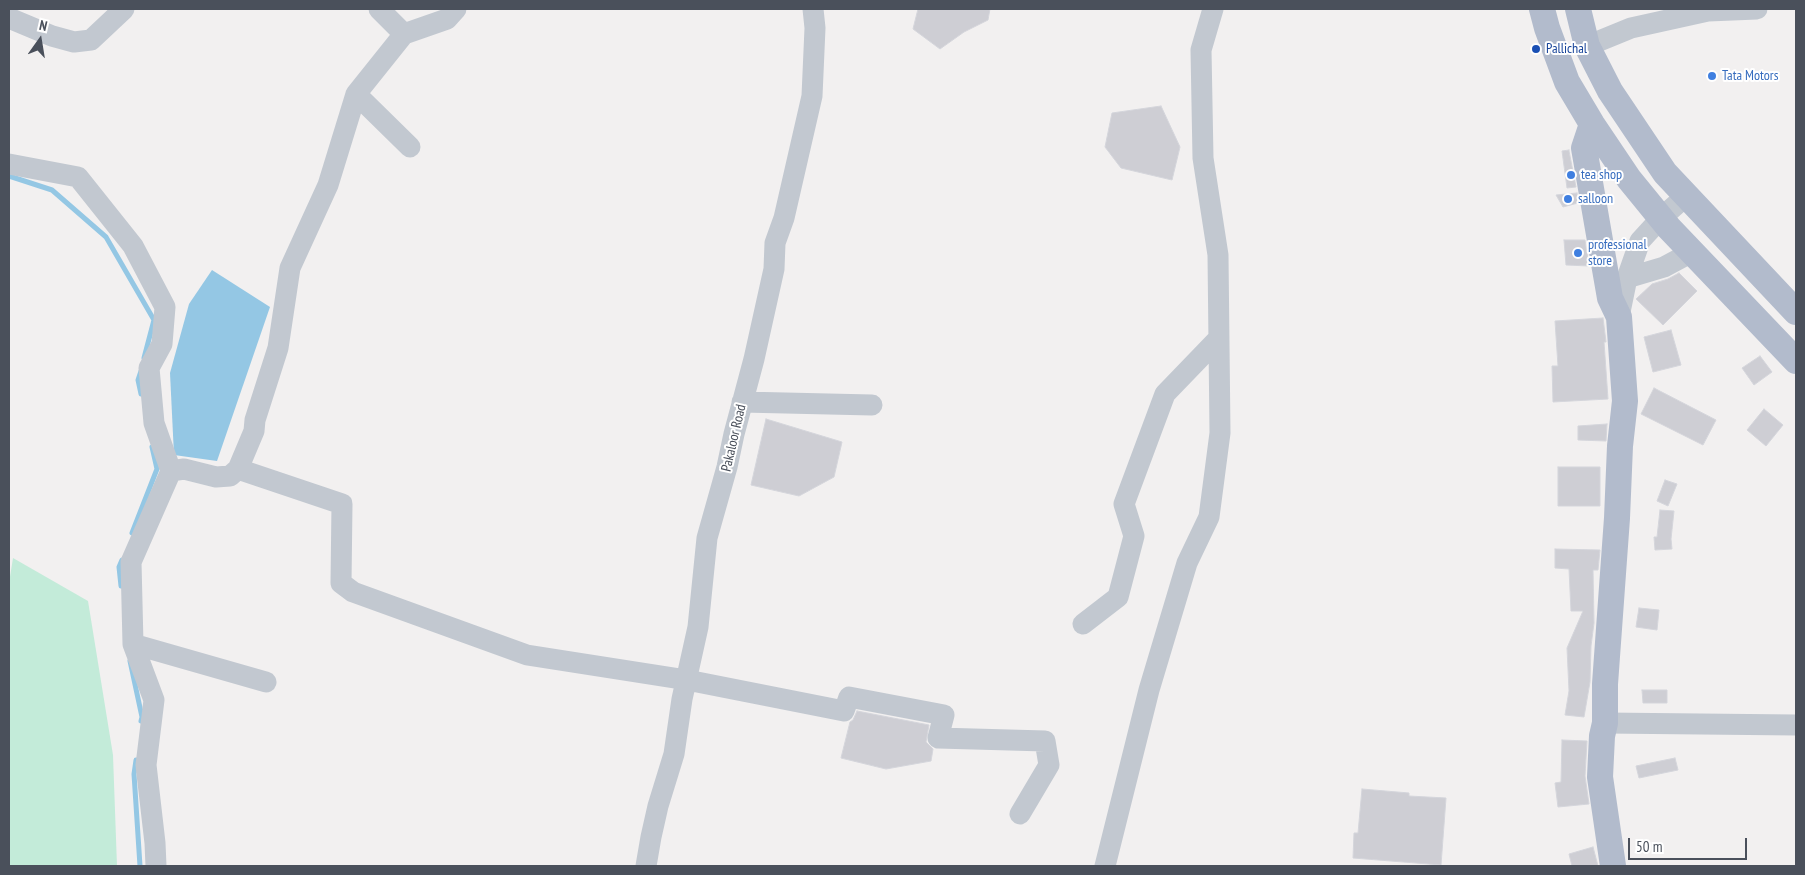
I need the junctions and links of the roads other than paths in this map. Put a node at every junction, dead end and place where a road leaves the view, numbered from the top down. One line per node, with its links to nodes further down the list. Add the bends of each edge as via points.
1 (124, 9): 9 (street, via 91,40 74,42)
2 (379, 9): 10 (street)
3 (456, 9): 10 (street, via 447,19)
4 (813, 9): 24 (street, Pakaloor Road, via 812,96 784,218 775,243 774,269)
5 (1213, 9): 22 (street, via 1202,50 1203,158 1218,255)
6 (1542, 9): 13 (main road, via 1567,82)
7 (1578, 9): 11 (main road)
8 (1757, 9): 11 (street, via 1708,11 1630,28)
9 (9, 18)
10 (404, 34): 12 (street)
11 (1588, 46): 16 (main road, via 1610,91 1665,173)
12 (356, 94): 14 (street); 26 (street, via 328,185 290,268 278,348 254,420 254,431)
13 (1592, 124): 17 (main road, via 1629,179); 21 (main road, via 1584,148 1610,298)
14 (410, 147)
15 (9, 164): 27 (street, via 78,176 133,246 161,298 165,307 162,344 149,368 154,423)
16 (1686, 196): 17 (street); 20 (main road)
17 (1661, 218): 18 (main road); 19 (street, via 1640,241)
18 (1692, 252): 19 (street, via 1664,267); 23 (main road)
19 (1626, 278): 21 (street)
20 (1796, 312)
21 (1619, 318): 32 (main road, via 1625,401)
22 (1219, 338): 28 (street, via 1165,394 1124,504 1134,536 1118,597); 37 (street, via 1220,433 1209,517 1187,563 1149,690)
23 (1796, 362)
24 (742, 402): 25 (street); 30 (street, Pakaloor Road, via 707,538 698,627)
25 (872, 405)
26 (238, 469): 27 (street, via 230,476 216,477 184,469); 30 (street, via 342,504 341,583 353,592 527,655)
27 (171, 471): 29 (street, via 131,562)
28 (1083, 624)
29 (133, 644): 31 (street); 35 (street, via 154,700 146,765)
30 (687, 680): 34 (street, via 844,711 849,697 944,715 938,738 1045,741 1049,765); 36 (street, Pakaloor Road, via 674,754 650,837)
31 (266, 682)
32 (1605, 723): 33 (street); 38 (main road, via 1600,777)
33 (1796, 725)
34 (1020, 814)
35 (156, 866)
36 (646, 866)
37 (1105, 866)
38 (1614, 866)

